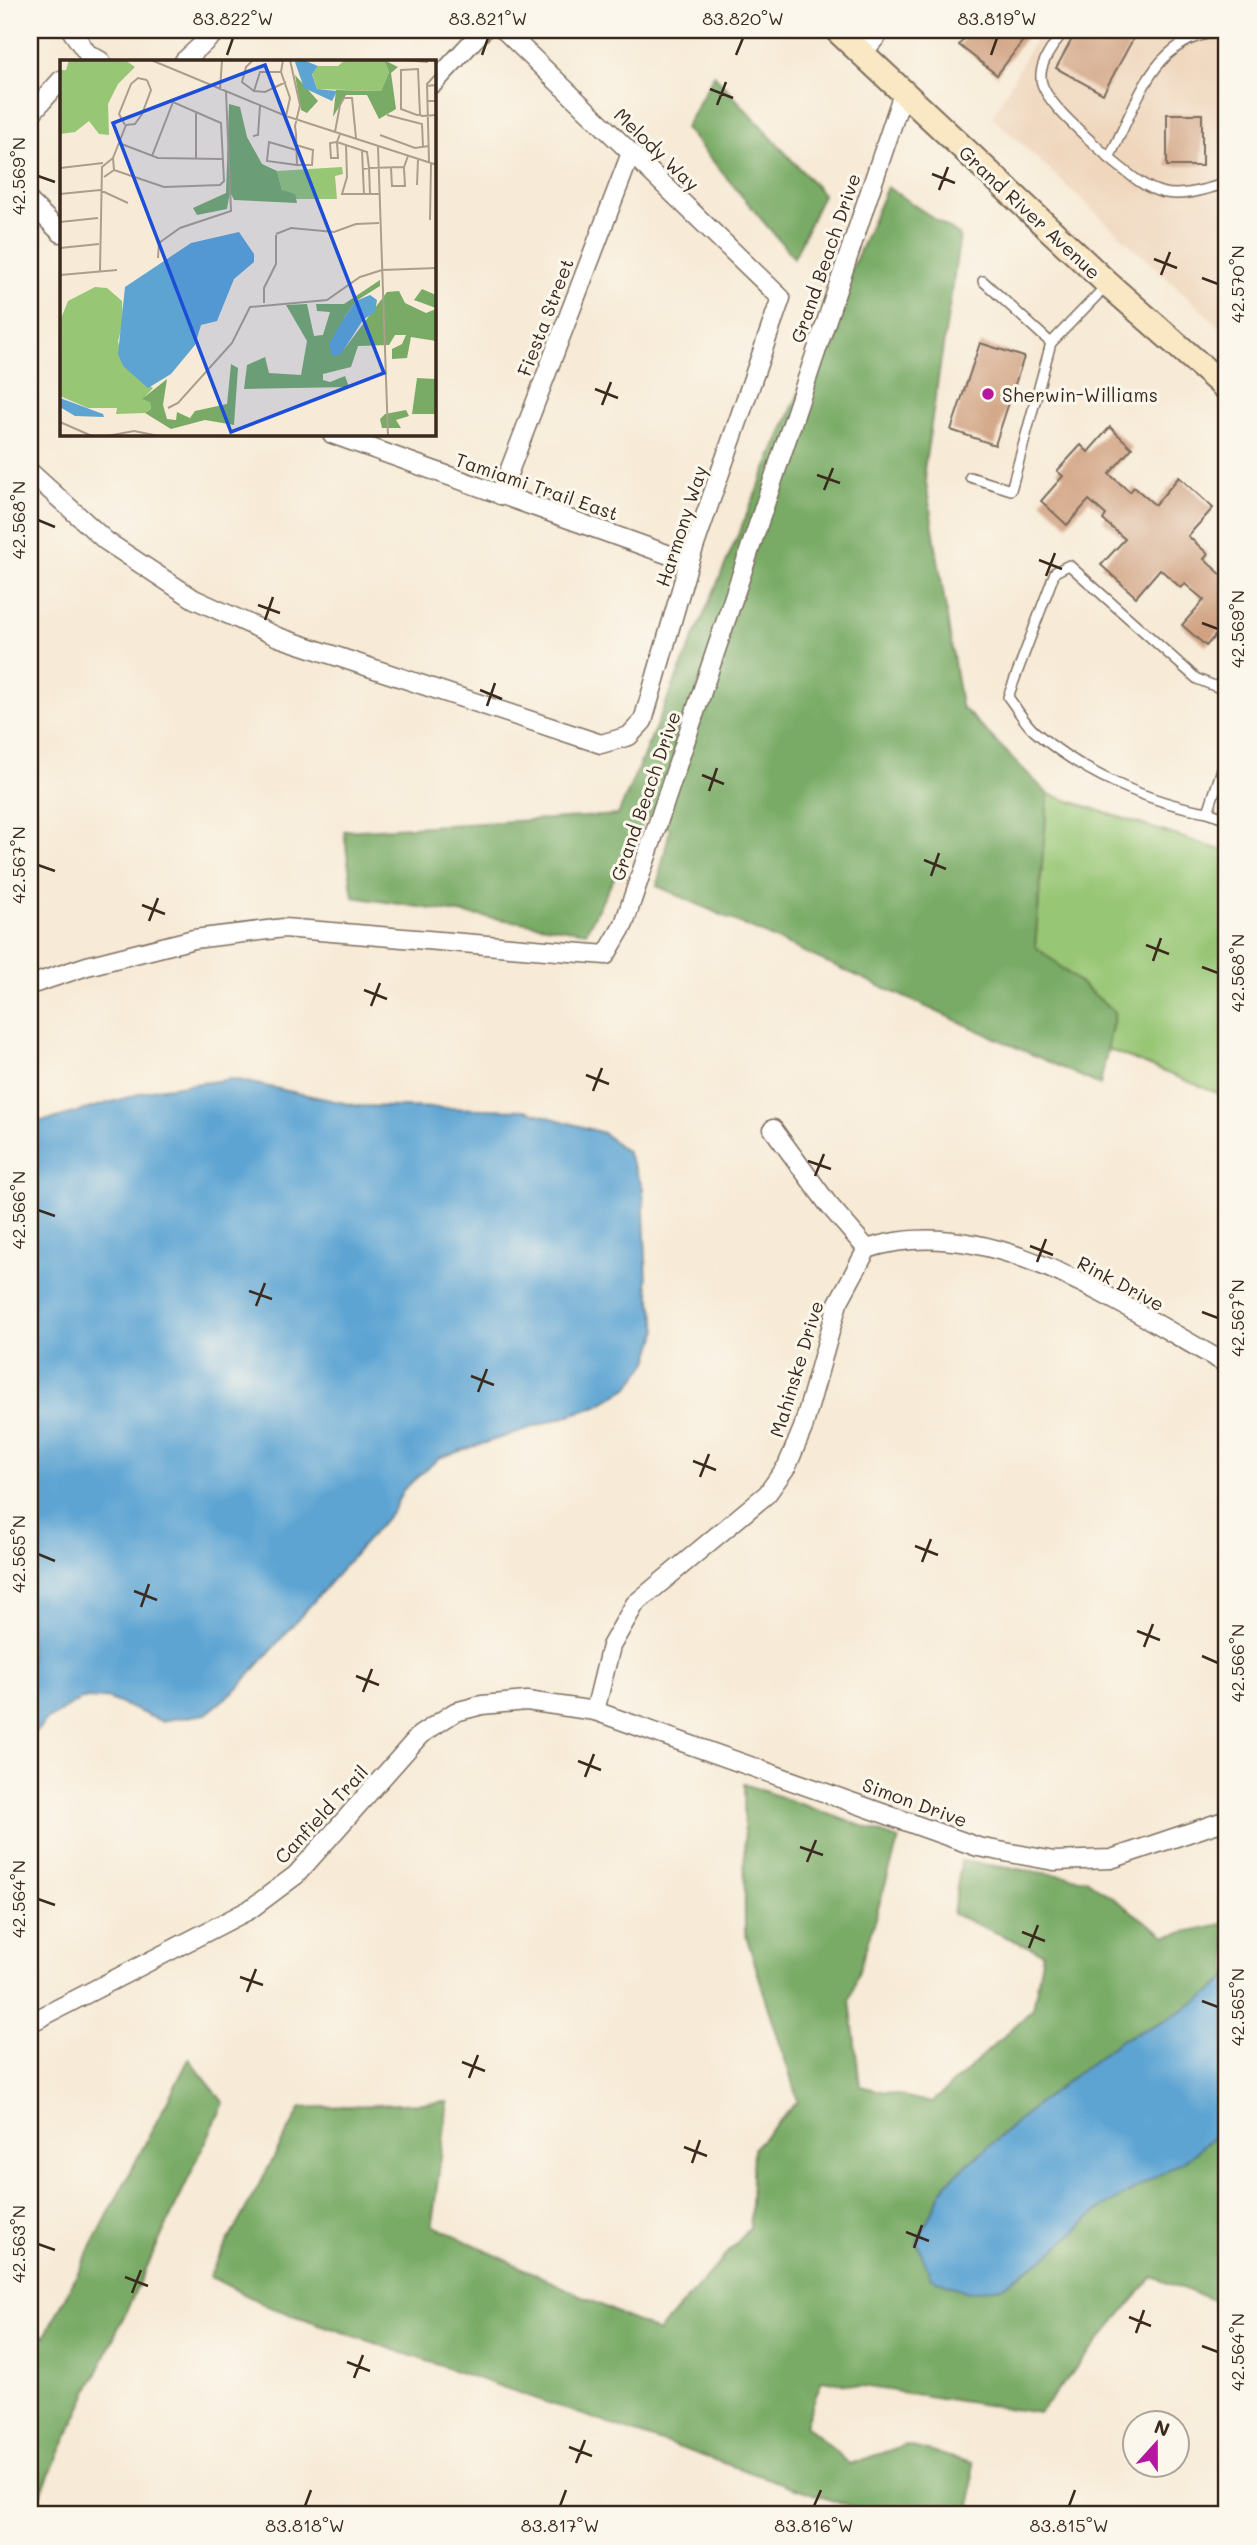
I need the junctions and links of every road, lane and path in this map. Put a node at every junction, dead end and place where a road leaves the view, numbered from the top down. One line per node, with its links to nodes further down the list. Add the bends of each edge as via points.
1 (71, 30): 10 (street)
2 (218, 30): 11 (street)
3 (483, 30): 13 (street)
4 (504, 30): 16 (street, Melody Way)
5 (837, 30): 9 (main road, Grand River Avenue)
6 (882, 30): 9 (street)
7 (1064, 30): 17 (lane, via 1044,64 1041,80 1052,102)
8 (1227, 32): 17 (lane, via 1199,36 1166,53)
9 (862, 54): 14 (main road, Grand River Avenue)
10 (89, 58)
11 (185, 60)
12 (60, 81): 15 (street)
13 (436, 81)
14 (902, 93): 22 (main road, Grand River Avenue); 35 (street, Grand Beach Drive, via 624,924 606,955 284,928 194,939)
15 (30, 115)
16 (631, 153): 23 (street, Melody Way); 29 (street, Fiesta Street)
17 (1109, 158): 18 (lane, via 1137,182 1168,195 1193,194)
18 (1227, 183)
19 (30, 202): 20 (street)
20 (60, 232)
21 (983, 281): 24 (lane)
22 (1108, 284): 24 (lane); 25 (main road, Grand River Avenue)
23 (781, 298): 30 (street, Harmony Way)
24 (1051, 343): 28 (lane, via 1011,490)
25 (1227, 389)
26 (337, 436): 29 (street, Tamiami Trail East)
27 (30, 472): 30 (street, Harmony Way, via 106,541 194,599 278,637 601,744 629,736 643,721)
28 (970, 477)
29 (499, 495): 30 (street, Tamiami Trail East)
30 (690, 562)
31 (1227, 691): 33 (lane, via 1197,679 1069,565 1055,572 1008,696 1032,730 1110,781 1181,808)
32 (1227, 754): 33 (lane)
33 (1208, 812): 34 (lane)
34 (1227, 819)
35 (30, 985)
36 (773, 1129): 37 (street)
37 (867, 1249): 38 (street, Rink Drive, via 895,1240 939,1238 994,1248 1097,1292); 39 (street, Mahinske Drive, via 838,1303 803,1428 787,1466 767,1494 635,1604 611,1646)
38 (1227, 1364)
39 (595, 1711): 40 (street, Simon Drive, via 978,1847 1054,1861 1111,1858); 41 (street, Canfield Trail, via 527,1700 455,1712 420,1735 296,1875 249,1910)
40 (1227, 1820)
41 (30, 2023)

